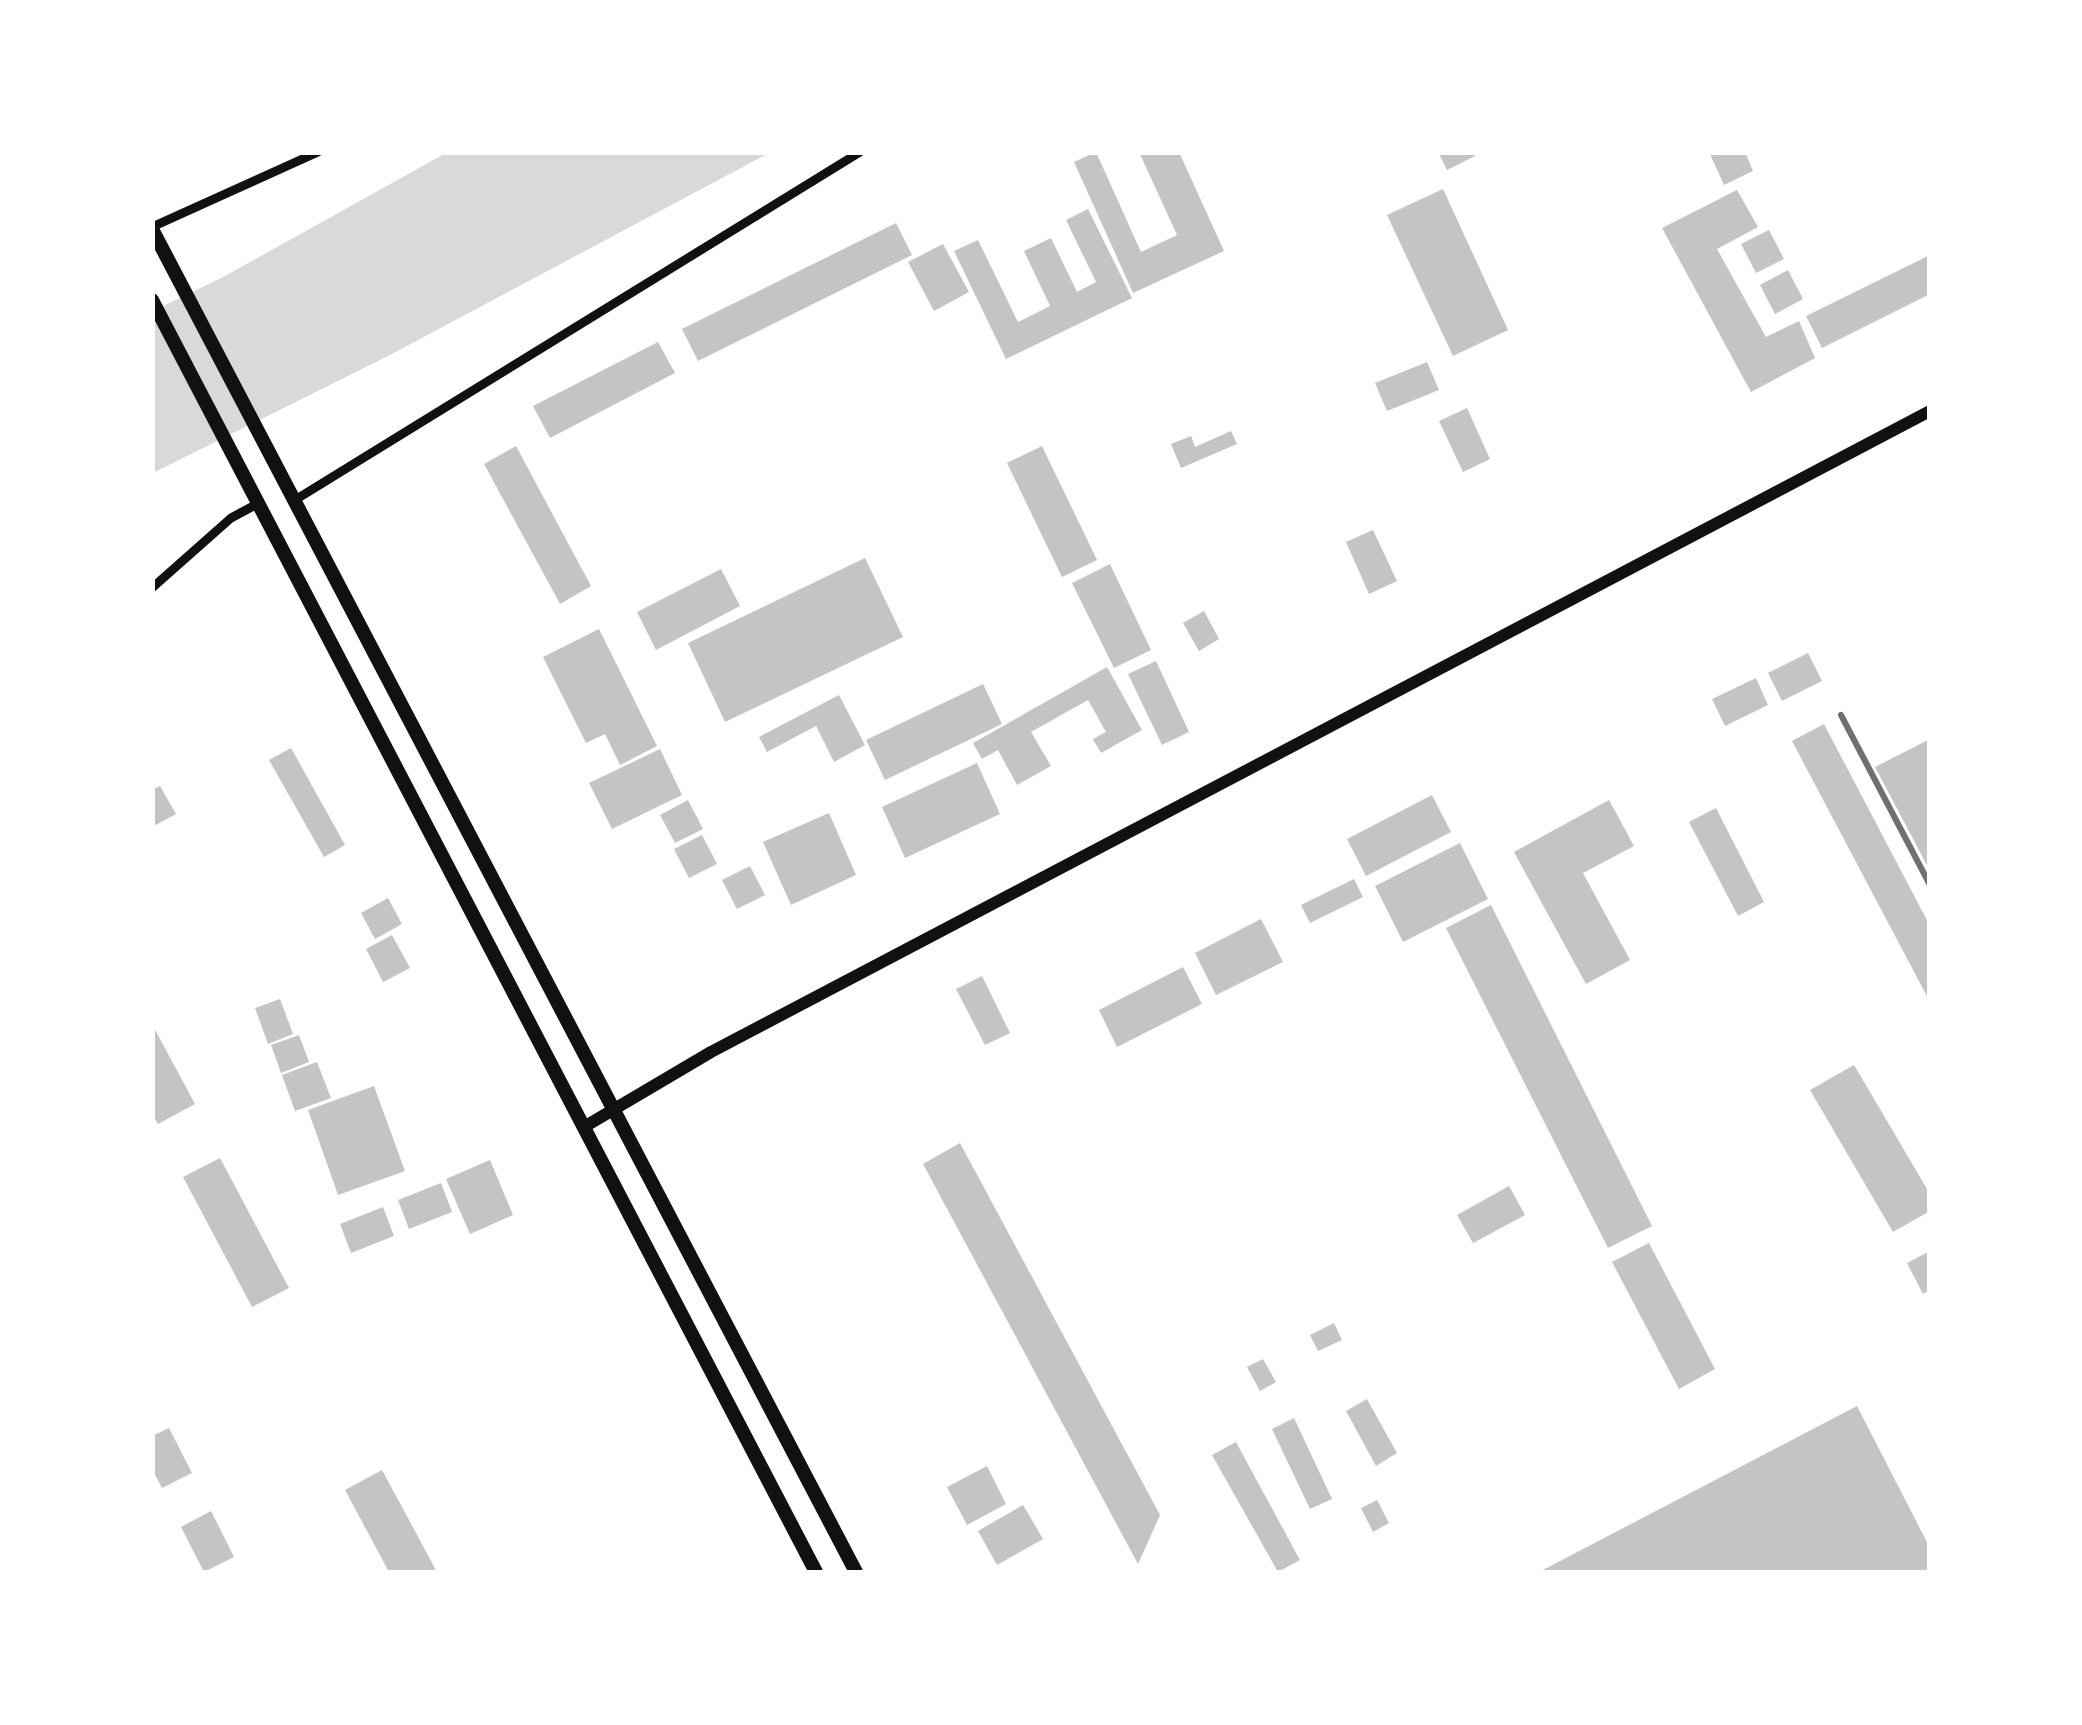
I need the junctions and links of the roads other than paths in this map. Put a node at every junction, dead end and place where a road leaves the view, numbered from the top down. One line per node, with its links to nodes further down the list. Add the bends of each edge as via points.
1 (318, 152): 3 (street)
2 (860, 152): 7 (street)
3 (152, 228): 7 (main road)
4 (152, 300): 6 (main road)
5 (1930, 411): 9 (main road, via 711,1052)
6 (257, 498): 8 (street); 10 (main road)
7 (295, 500): 9 (main road)
8 (152, 588)
9 (616, 1111): 10 (main road); 12 (main road)
10 (584, 1127): 11 (main road)
11 (816, 1572)
12 (856, 1572)

